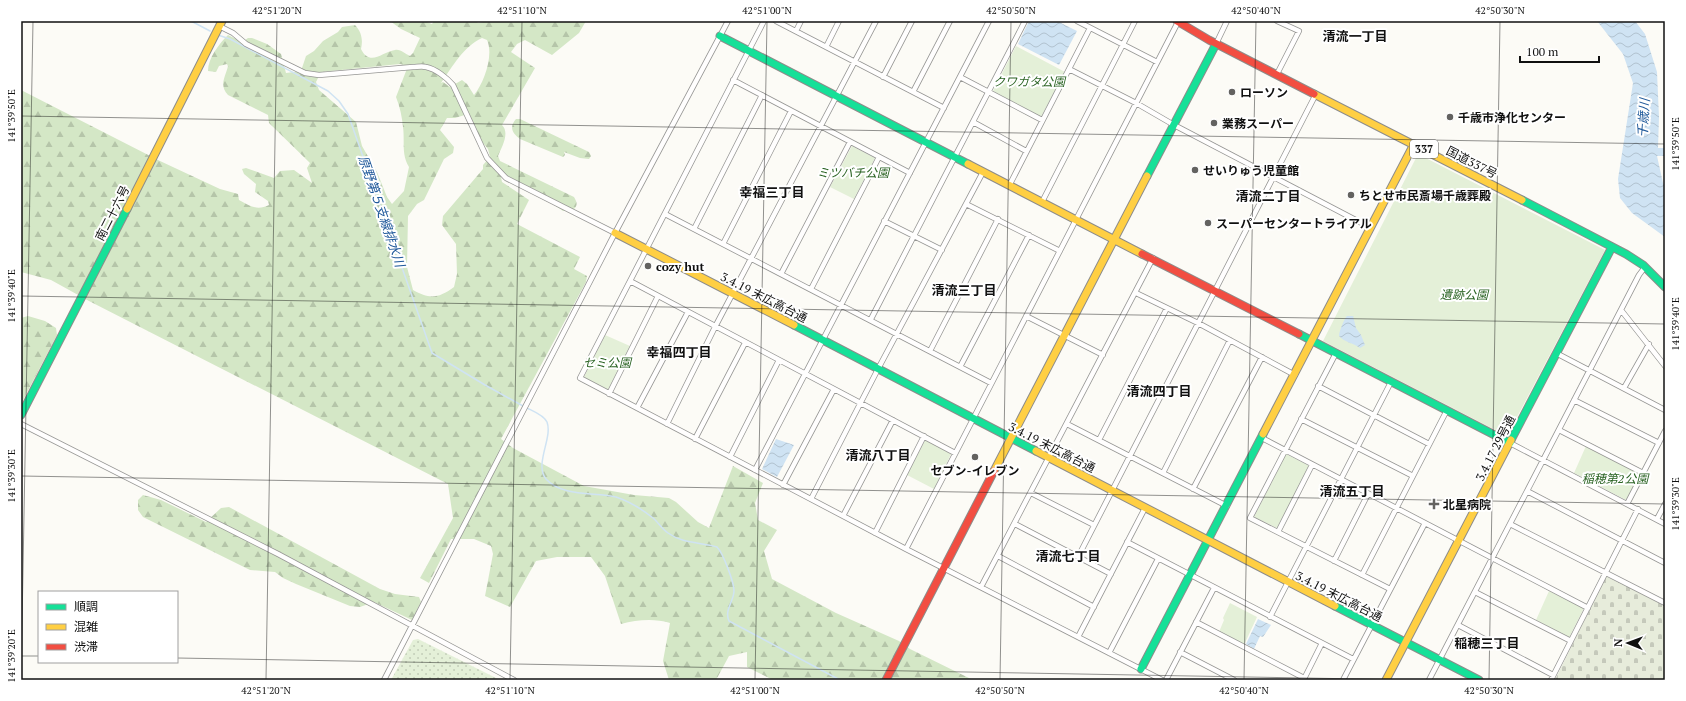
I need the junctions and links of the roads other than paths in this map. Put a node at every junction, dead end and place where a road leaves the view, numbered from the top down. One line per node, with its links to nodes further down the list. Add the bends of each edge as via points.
1 (728, 21): 19 (street)
2 (764, 21): 23 (street)
3 (776, 21): 18 (street)
4 (801, 21): 18 (street)
5 (839, 21): 22 (street)
6 (876, 21): 24 (street)
7 (912, 21): 28 (street)
8 (950, 21): 32 (street)
9 (989, 21): 29 (street)
10 (1026, 21): 33 (street)
11 (1077, 21): 17 (street)
12 (1135, 21): 21 (street)
13 (1178, 21): 20 (main road, 国道337号 / 337); 25 (street)
14 (1227, 21): 20 (street)
15 (1277, 21): 27 (street, via 1299,31)
16 (220, 24): 62 (street, via 246,44 305,73 319,75 426,67 438,73 453,85 487,158 506,178); 120 (main road, 南二十六号)
17 (1090, 28): 21 (street); 26 (street)
18 (796, 31): 22 (street)
19 (720, 36): 23 (main road); 62 (street)
20 (1216, 44): 27 (main road, 国道337号 / 337); 42 (main road)
21 (1123, 45): 25 (street); 31 (street)
22 (826, 46): 24 (street)
23 (749, 50): 30 (street); 36 (main road)
24 (855, 62): 28 (street); 36 (street)
25 (1157, 62): 37 (street)
26 (1069, 69): 31 (street); 40 (street)
27 (1277, 74): 34 (main road, 国道337号 / 337)
28 (884, 76): 32 (street)
29 (960, 77): 33 (street); 38 (street)
30 (734, 80): 35 (street); 56 (street)
31 (1102, 86): 37 (street); 54 (street)
32 (913, 92): 38 (street)
33 (988, 92): 40 (street); 41 (street)
34 (1316, 94): 46 (main road, 国道337号 / 337); 52 (street)
35 (762, 95): 39 (street); 61 (street)
36 (837, 96): 43 (street); 45 (main road)
37 (1136, 103): 42 (street); 58 (street)
38 (944, 108): 45 (street)
39 (791, 111): 43 (street); 66 (street)
40 (1042, 120): 47 (street)
41 (973, 122): 47 (street); 49 (street)
42 (1174, 125): 52 (street); 65 (main road)
43 (821, 127): 44 (street); 72 (street)
44 (850, 142): 48 (street); 74 (street)
45 (926, 142): 49 (main road); 51 (street)
46 (1414, 144): 60 (main road); 67 (main road, 国道337号 / 337)
47 (1026, 151): 53 (street)
48 (879, 157): 51 (street); 77 (street)
49 (954, 157): 50 (main road); 64 (street)
50 (983, 172): 53 (main road); 55 (street)
51 (910, 173): 59 (street)
52 (1274, 177): 60 (street); 78 (street)
53 (1009, 186): 54 (main road)
54 (1042, 202): 58 (main road)
55 (966, 204): 57 (street); 69 (street)
56 (665, 214): 61 (street); 68 (street)
57 (998, 219): 63 (street); 97 (street)
58 (1075, 219): 65 (main road); 70 (street)
59 (884, 221): 64 (street); 82 (street)
60 (1371, 228): 94 (main road)
61 (694, 229): 66 (street)
62 (615, 233): 68 (main road, 3.4.19 末広高台通); 202 (street)
63 (1029, 235): 70 (street); 104 (street)
64 (914, 236): 69 (street); 87 (street)
65 (1114, 238): 71 (main road); 91 (main road)
66 (722, 244): 72 (street)
67 (1612, 247): 73 (main road, 国道337号 / 337); 99 (main road, 3.4.17 29号通)
68 (647, 248): 75 (street); 80 (main road, 3.4.19 末広高台通)
69 (942, 250): 90 (street)
70 (1060, 251): 86 (street)
71 (1153, 258): 78 (main road); 79 (street)
72 (752, 259): 74 (street); 80 (street)
73 (1645, 267): 76 (main road, 国道337号 / 337); 84 (street)
74 (781, 274): 77 (street)
75 (630, 281): 81 (street); 114 (street, via 580,378)
76 (1665, 287)
77 (811, 289): 82 (street)
78 (1215, 290): 88 (street); 94 (main road)
79 (1136, 293): 83 (street); 100 (street)
80 (733, 294): 89 (street); 92 (main road, 3.4.19 末広高台通)
81 (658, 296): 85 (street); 114 (street)
82 (841, 304): 87 (street); 92 (street)
83 (1167, 308): 88 (street); 134 (street)
84 (1621, 310): 96 (street); 106 (street)
85 (688, 312): 89 (street); 117 (street)
86 (1026, 316): 91 (street); 110 (street)
87 (870, 319): 90 (street)
88 (1198, 324): 93 (street); 141 (street)
89 (715, 327): 95 (street); 126 (street)
90 (897, 333): 97 (street); 105 (street)
91 (1063, 336): 100 (street); 131 (main road)
92 (822, 340): 105 (main road, 3.4.19 末広高台通); 107 (street)
93 (1230, 340): 101 (street); 147 (street)
94 (1313, 341): 98 (main road); 108 (main road)
95 (745, 343): 102 (street); 133 (street)
96 (1648, 344): 103 (street); 112 (street)
97 (930, 351): 104 (street)
98 (1336, 353): 109 (main road); 111 (street)
99 (1556, 353): 106 (street); 135 (main road, 3.4.17 29号通)
100 (1103, 355): 127 (street)
101 (1262, 358): 108 (street); 152 (street)
102 (779, 360): 107 (street); 142 (street)
103 (1665, 366)
104 (960, 367): 110 (street)
105 (878, 369): 116 (street); 122 (main road, 3.4.19 末広高台通)
106 (1590, 370): 112 (street); 115 (street)
107 (804, 374): 113 (street); 146 (street)
108 (1295, 375): 132 (main road)
109 (1392, 382): 118 (main road); 121 (street)
110 (992, 383): 122 (street)
111 (1318, 386): 121 (street); 123 (street)
112 (1624, 388): 119 (street)
113 (834, 389): 116 (street); 151 (street)
114 (609, 394): 117 (street)
115 (1574, 400): 128 (street); 136 (street)
116 (861, 403): 124 (street); 157 (street)
117 (637, 408): 126 (street)
118 (1447, 410): 135 (main road); 137 (street)
119 (1665, 410)
120 (21, 415)
121 (1374, 415): 137 (street); 138 (street)
122 (973, 419): 131 (main road, 3.4.19 末広高台通); 140 (street)
123 (1301, 419): 138 (street); 139 (street)
124 (893, 420): 130 (street); 164 (street)
125 (21, 424): 202 (street, via 278,554)
126 (667, 424): 133 (street)
127 (1067, 424): 134 (street); 143 (street)
128 (1559, 430): 144 (street); 148 (street)
129 (1665, 431): 136 (street)
130 (924, 436): 140 (street); 172 (street)
131 (1011, 438): 143 (main road, 3.4.19 末広高台通); 185 (main road)
132 (1262, 438): 139 (street); 160 (main road)
133 (695, 439): 142 (street)
134 (1099, 440): 141 (street)
135 (1510, 443): 144 (street); 174 (main road, 3.4.17 29号通)
136 (1659, 443): 148 (street)
137 (1429, 444): 149 (street)
138 (1357, 447): 149 (street); 150 (street)
139 (1285, 450): 145 (street); 171 (street, via 1250,518)
140 (955, 453): 178 (street)
141 (1130, 456): 147 (street); 153 (street)
142 (730, 457): 146 (street)
143 (1049, 458): 153 (main road, 3.4.19 末広高台通); 154 (street)
144 (1543, 460): 155 (street); 158 (street)
145 (1312, 465): 150 (street); 171 (street)
146 (755, 470): 151 (street)
147 (1163, 473): 152 (street)
148 (1643, 473): 158 (street)
149 (1413, 476): 162 (street)
150 (1340, 479): 156 (street); 177 (street)
151 (783, 485): 157 (street)
152 (1193, 489): 160 (street)
153 (1113, 491): 161 (main road, 3.4.19 末広高台通); 170 (street)
154 (1031, 492): 167 (street); 170 (street)
155 (1527, 492): 168 (street); 175 (street)
156 (1368, 494): 162 (street); 183 (street)
157 (811, 499): 164 (street)
158 (1627, 504): 163 (street)
159 (1665, 504): 165 (street)
160 (1226, 506): 173 (main road)
161 (1146, 508): 173 (main road, 3.4.19 末広高台通); 176 (street)
162 (1396, 508): 166 (street); 188 (street)
163 (1638, 509): 165 (street); 175 (street)
164 (843, 516): 172 (street)
165 (1657, 519): 169 (street)
166 (1425, 523): 174 (street); 193 (street)
167 (1014, 524): 179 (street); 180 (street)
168 (1510, 524): 182 (street); 186 (street)
169 (1665, 524)
170 (1094, 525): 180 (street)
171 (1278, 532): 177 (street)
172 (875, 533): 178 (street)
173 (1208, 541): 189 (main road); 190 (main road, 3.4.19 末広高台通)
174 (1459, 541): 182 (street); 205 (main road, 3.4.17 29号通)
175 (1622, 541): 184 (street); 186 (street)
176 (1127, 542): 181 (street); 187 (street)
177 (1306, 547): 183 (street); 190 (street)
178 (906, 549): 185 (street)
179 (998, 556): 191 (street); 196 (street)
180 (1078, 557): 187 (street)
181 (1158, 559): 189 (street); 208 (street)
182 (1492, 559): 194 (street); 197 (street)
183 (1334, 561): 188 (street)
184 (1665, 563)
185 (943, 568): 191 (street); 216 (main road)
186 (1606, 573): 195 (street); 197 (street)
187 (1111, 574): 196 (street)
188 (1362, 575): 193 (street)
189 (1190, 576): 192 (street); 211 (main road)
190 (1288, 582): 198 (street); 200 (main road, 3.4.19 末広高台通)
191 (981, 587): 203 (street)
192 (1214, 588): 198 (street); 199 (street)
193 (1390, 589): 200 (street)
194 (1475, 592): 201 (street); 204 (street)
195 (1665, 603)
196 (1094, 607): 203 (street)
197 (1588, 608): 204 (street)
198 (1270, 616): 206 (street)
199 (1196, 622): 207 (street); 213 (street)
200 (1372, 624): 205 (main road, 3.4.19 末広高台通); 209 (street)
201 (1458, 625): 210 (street); 212 (street)
202 (412, 626): 214 (street); 215 (street)
203 (1078, 637): 208 (street)
204 (1571, 641): 212 (street)
205 (1406, 642): 210 (main road, 3.4.19 末広高台通); 221 (main road, 3.4.17 29号通)
206 (1322, 643): 209 (street); 213 (street)
207 (1180, 652): 218 (street); 219 (street)
208 (1109, 653): 211 (street)
209 (1354, 659): 220 (street)
210 (1439, 660): 222 (street); 223 (main road, 3.4.19 末広高台通)
211 (1141, 669): 217 (street)
212 (1552, 678)
213 (1304, 679)
214 (384, 680)
215 (514, 680)
216 (886, 680)
217 (1162, 680)
218 (1166, 680)
219 (1234, 680)
220 (1343, 680)
221 (1386, 680)
222 (1429, 680)
223 (1479, 680)

